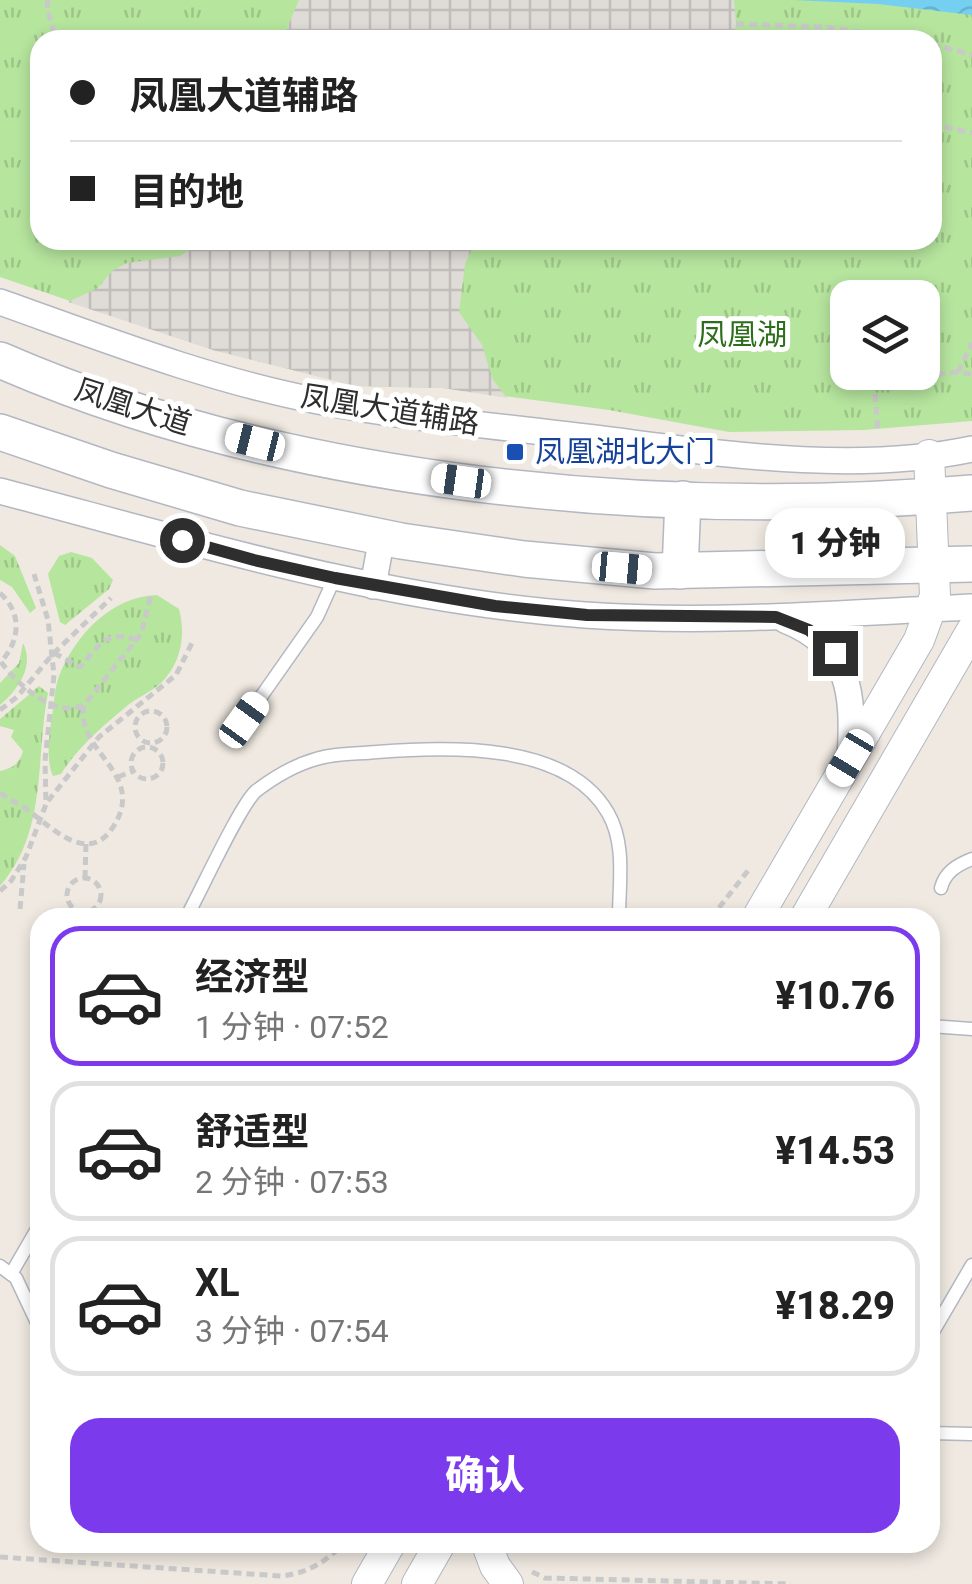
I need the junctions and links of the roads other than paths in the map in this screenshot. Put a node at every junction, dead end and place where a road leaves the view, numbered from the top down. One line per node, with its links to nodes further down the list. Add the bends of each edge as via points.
1 (0, 302): 5 (street, 凤凰大道辅路, via 224,379 317,401 724,454)
2 (0, 360): 9 (main road, 凤凰大道, via 184,424 361,468 494,486)
3 (0, 432): 10 (main road, via 240,508)
4 (972, 449): 5 (street, 凤凰大道辅路)
5 (930, 455): 8 (street)
6 (0, 491): 14 (street)
7 (972, 492): 8 (main road, 凤凰大道)
8 (934, 496): 9 (main road, 凤凰大道); 12 (street)
9 (683, 498): 13 (main road)
10 (382, 537): 13 (main road, via 524,559); 15 (street)
11 (972, 564): 12 (main road)
12 (936, 567): 13 (main road); 17 (street)
13 (680, 571)
14 (335, 578): 15 (street); 20 (lane, via 317,618)
15 (373, 586): 18 (street, via 587,615)
16 (972, 607): 17 (street)
17 (930, 609): 18 (street); 21 (street)
18 (776, 617): 21 (street, via 809,630 835,653 848,683)
19 (972, 630): 27 (street)
20 (244, 720)
21 (850, 758): 26 (street)
22 (972, 860): 23 (lane, via 957,865)
23 (941, 888)
24 (191, 908): 25 (lane, via 252,794 315,759 420,749 505,752 586,786 620,842)
25 (620, 908)
26 (763, 908)
27 (811, 908)
28 (940, 1027): 29 (lane)
29 (972, 1029)
30 (30, 1238): 32 (lane)
31 (972, 1265): 34 (lane)
32 (6, 1270): 33 (lane)
33 (30, 1308)
34 (940, 1320)
35 (940, 1433): 36 (lane)
36 (972, 1434)
37 (385, 1553): 41 (street)
38 (435, 1553): 42 (street)
39 (490, 1553): 40 (street, via 495,1566)
40 (517, 1577)
41 (367, 1584)
42 (417, 1584)

